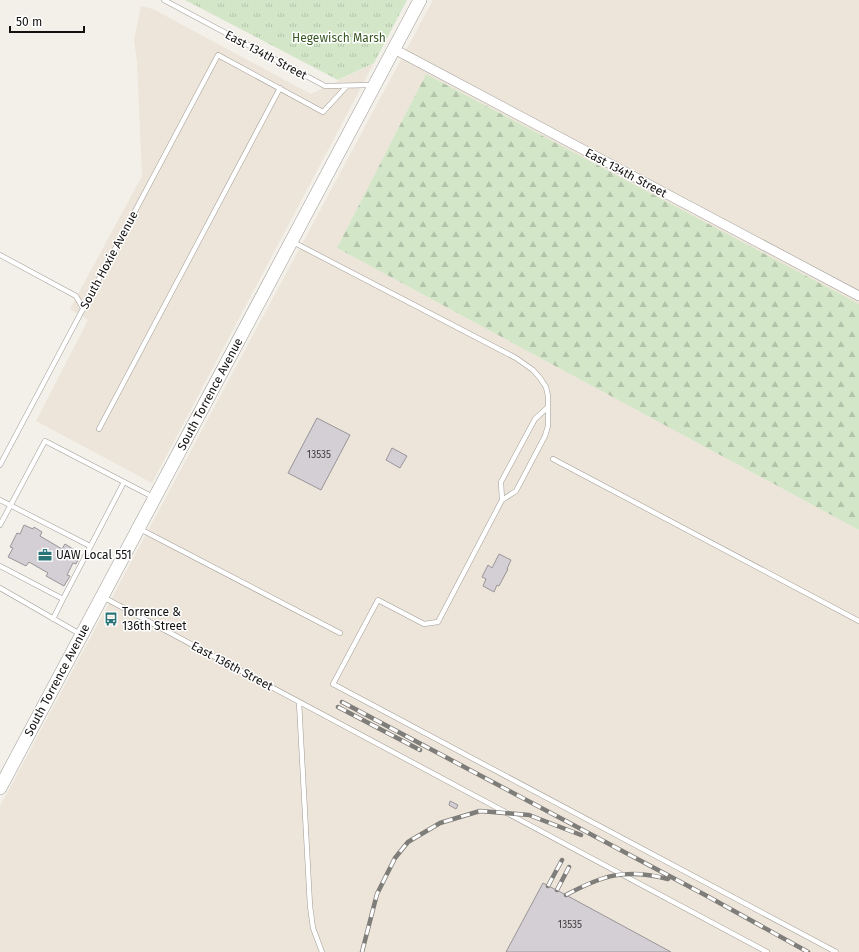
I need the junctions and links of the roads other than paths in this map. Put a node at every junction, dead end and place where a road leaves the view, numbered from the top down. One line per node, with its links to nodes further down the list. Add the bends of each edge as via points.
1 (164, 0): 5 (lane, East 134th Street, via 325,86)
2 (420, 0): 3 (main road, South Torrence Avenue)
3 (394, 49): 4 (main road, South Torrence Avenue); 9 (street, East 134th Street)
4 (374, 85): 5 (lane, East 134th Street); 7 (main road, South Torrence Avenue)
5 (346, 87): 6 (lane, via 323,112)
6 (280, 88): 10 (lane, South Hoxie Avenue, via 218,55); 12 (lane)
7 (291, 241): 11 (lane, via 525,364 546,387); 16 (main road, South Torrence Avenue)
8 (0, 255): 10 (lane, via 76,296)
9 (859, 296)
10 (83, 308): 14 (lane, South Hoxie Avenue)
11 (548, 408): 18 (lane, via 535,419 501,482); 18 (lane, via 545,436 516,490)
12 (100, 429)
13 (553, 458): 28 (lane)
14 (0, 465)
15 (124, 482): 16 (lane); 19 (lane, via 45,441); 22 (lane)
16 (154, 498): 21 (main road, South Torrence Avenue)
17 (0, 500): 19 (lane)
18 (502, 500): 35 (lane, via 438,622 424,624 378,600 333,684)
19 (10, 505): 20 (lane); 22 (lane)
20 (0, 525)
21 (138, 528): 25 (main road, South Torrence Avenue); 29 (lane)
22 (90, 546): 26 (lane)
23 (0, 566): 26 (lane)
24 (0, 588): 27 (lane)
25 (102, 596): 30 (main road, South Torrence Avenue); 31 (lane, East 136th Street)
26 (63, 599): 27 (lane)
27 (53, 618): 30 (lane)
28 (859, 621)
29 (340, 633)
30 (82, 635): 32 (main road, South Torrence Avenue)
31 (299, 702): 33 (lane, via 310,906); 34 (lane, East 136th Street)
32 (0, 788)
33 (322, 952)
34 (767, 952)
35 (836, 952)

